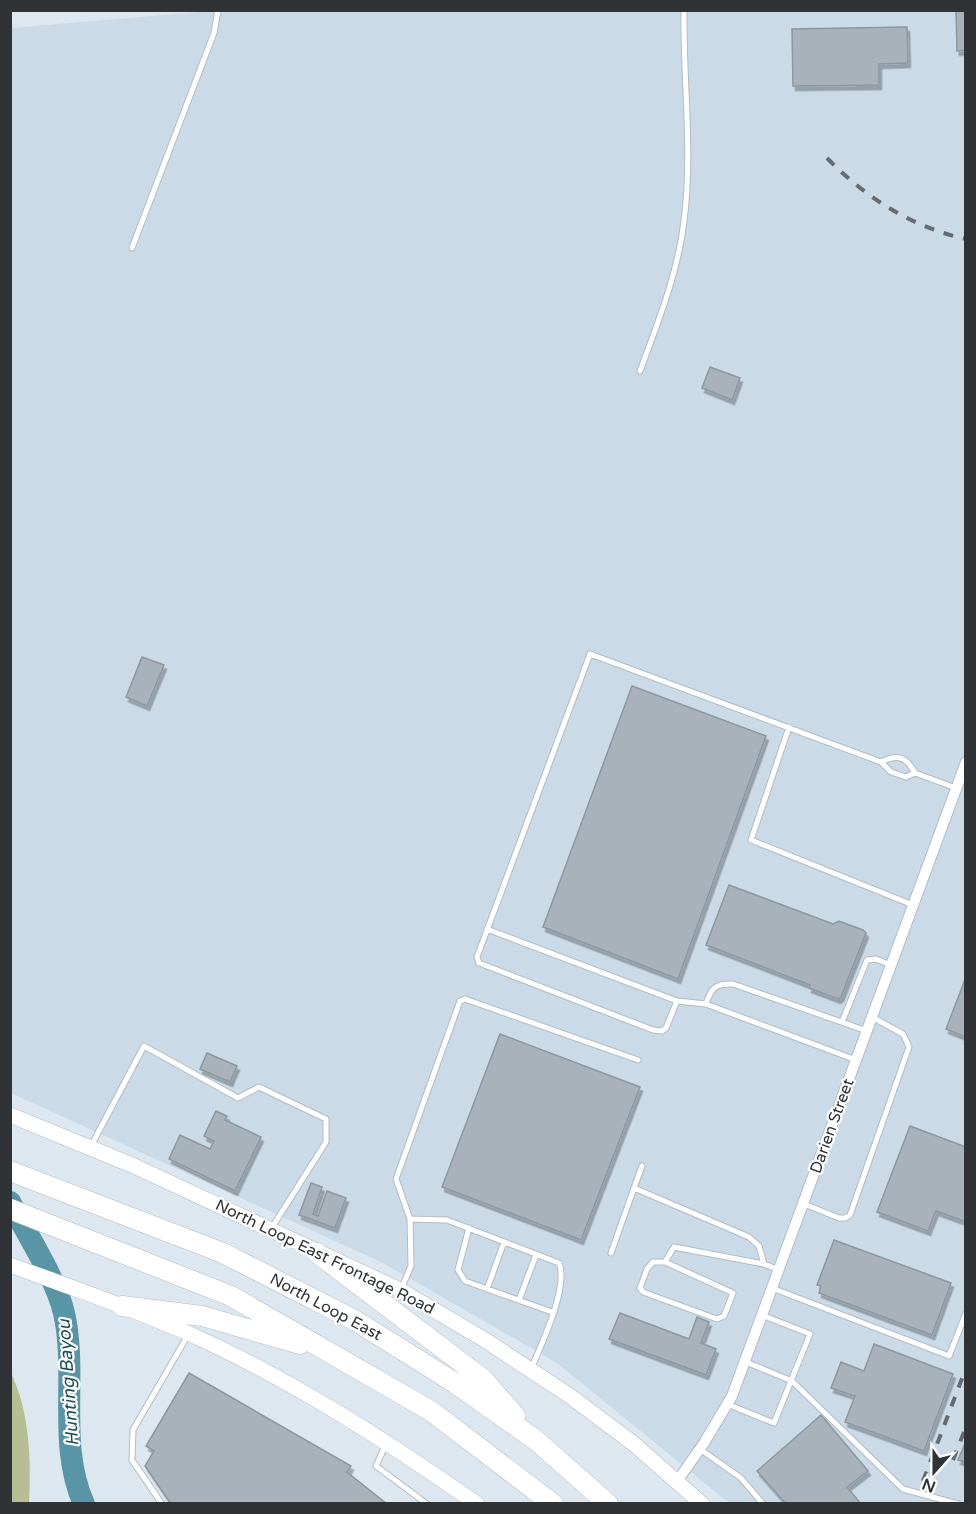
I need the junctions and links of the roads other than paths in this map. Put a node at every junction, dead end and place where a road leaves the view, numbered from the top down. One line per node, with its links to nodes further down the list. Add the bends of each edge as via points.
1 (218, 10): 3 (lane, via 214,33)
2 (684, 10): 4 (lane, via 688,170 684,223 670,289)
3 (132, 248)
4 (640, 371)
5 (789, 727): 6 (lane); 10 (lane, via 751,840); 11 (lane, via 590,654)
6 (881, 762): 8 (lane, via 891,772 906,777); 8 (lane, via 895,756 903,758)
7 (966, 762): 9 (street, Darien Street)
8 (915, 773): 9 (lane)
9 (956, 788): 10 (street, Darien Street)
10 (913, 905): 12 (street, Darien Street)
11 (487, 930): 13 (lane); 13 (lane, via 477,957 480,963 653,1030 666,1028)
12 (891, 965): 15 (street, Darien Street); 16 (lane, via 867,960)
13 (677, 1000): 14 (lane)
14 (706, 1004): 16 (lane, via 714,987 720,983 733,984); 19 (lane)
15 (872, 1017): 17 (street, Darien Street); 25 (lane, via 903,1034 909,1047 850,1215 839,1218)
16 (842, 1022): 17 (lane)
17 (867, 1031): 19 (street, Darien Street)
18 (638, 1060): 27 (lane, via 465,999 460,1001 396,1179)
19 (856, 1060): 25 (street, Darien Street)
20 (10, 1115): 21 (main road, North Loop East Frontage Road)
21 (90, 1148): 29 (main road, North Loop East Frontage Road); 29 (lane, via 144,1046 238,1098 259,1088 326,1119 326,1142)
22 (642, 1166): 24 (lane)
23 (10, 1171): 52 (highway, North Loop East, via 223,1252 287,1284 401,1347)
24 (634, 1188): 32 (lane); 35 (lane, via 749,1237 759,1246)
25 (804, 1204): 37 (street, Darien Street)
26 (10, 1209): 47 (highway, via 231,1296)
27 (410, 1219): 28 (lane, via 447,1220); 40 (lane, via 411,1266)
28 (469, 1228): 30 (lane); 39 (lane, via 458,1270 465,1281)
29 (270, 1230): 31 (main road, North Loop East Frontage Road)
30 (504, 1242): 33 (lane); 39 (lane)
31 (317, 1253): 40 (main road, North Loop East Frontage Road); 52 (highway, via 483,1379)
32 (611, 1253)
33 (536, 1255): 41 (lane); 43 (lane, via 559,1263 562,1271)
34 (665, 1262): 34 (lane, via 653,1262 647,1269 640,1288 643,1292 717,1319 724,1316 733,1293 730,1290); 35 (lane, via 674,1247)
35 (764, 1264): 37 (lane)
36 (10, 1265): 42 (main road)
37 (779, 1270): 38 (street, Darien Street)
38 (772, 1287): 44 (lane, via 949,1356); 45 (street, Darien Street)
39 (487, 1289): 41 (lane)
40 (400, 1290): 49 (main road, North Loop East Frontage Road)
41 (519, 1300): 43 (lane)
42 (122, 1306): 46 (main road); 47 (highway, via 202,1316)
43 (552, 1312): 49 (lane)
44 (966, 1313)
45 (762, 1315): 48 (street, Darien Street); 50 (lane, via 810,1334)
46 (189, 1334): 53 (main road, via 319,1400); 56 (lane, via 133,1430 132,1460)
47 (340, 1357): 59 (highway, via 431,1411)
48 (745, 1361): 50 (lane); 51 (street, Darien Street)
49 (531, 1369): 55 (main road, North Loop East Frontage Road)
50 (792, 1381): 51 (lane, via 774,1423); 63 (lane, via 903,1489)
51 (727, 1404): 54 (street, Darien Street)
52 (537, 1441): 60 (highway, North Loop East)
53 (387, 1442): 57 (lane, via 376,1466); 58 (main road)
54 (700, 1449): 55 (street, Darien Street); 62 (lane, via 741,1478)
55 (678, 1480): 61 (main road, North Loop East Frontage Road)
56 (162, 1503)
57 (427, 1503)
58 (477, 1503)
59 (553, 1503)
60 (608, 1503)
61 (702, 1503)
62 (764, 1503)
63 (958, 1503)

